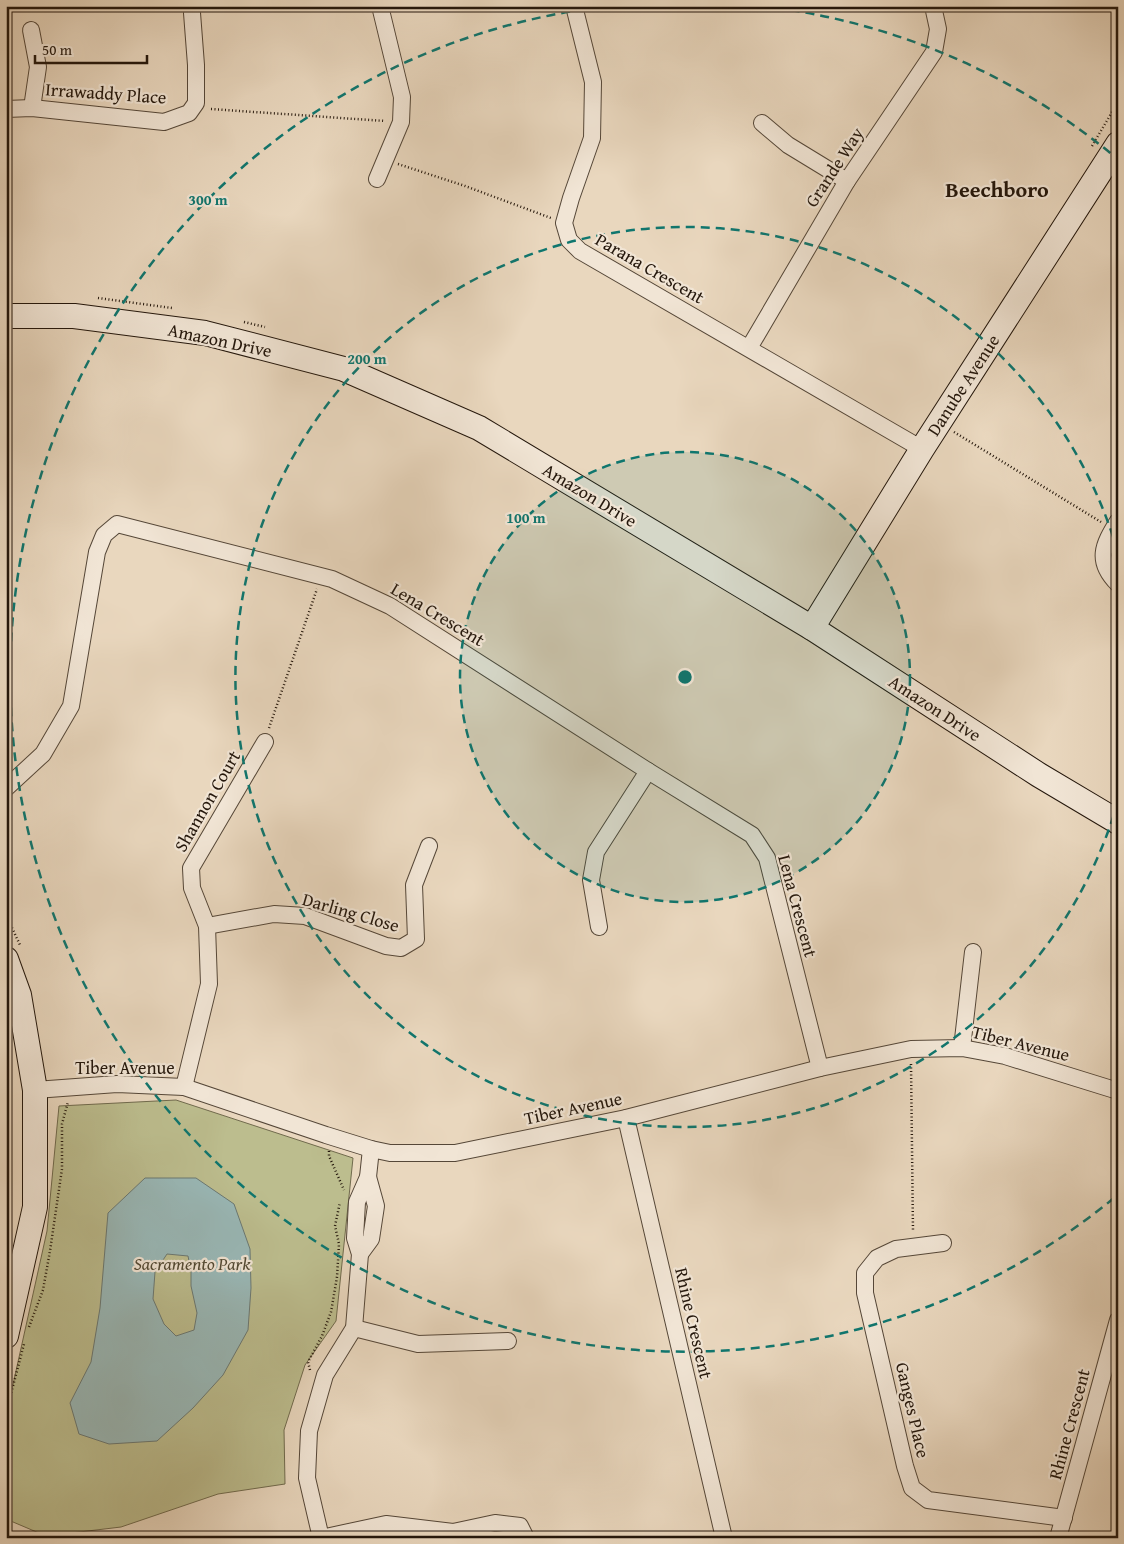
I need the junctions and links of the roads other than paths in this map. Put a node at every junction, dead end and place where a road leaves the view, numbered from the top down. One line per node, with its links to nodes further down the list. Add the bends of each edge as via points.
1 (380, 6): 10 (street, via 402,97 401,122)
2 (574, 6): 13 (street, Parana Crescent, via 593,82 592,138 564,224 569,240 580,251)
3 (933, 6): 11 (street, Grande Way, via 938,29 934,52)
4 (192, 13): 6 (street, Irrawaddy Place, via 196,103 189,113 164,122)
5 (31, 30): 6 (street, via 38,66)
6 (32, 108): 7 (street, Irrawaddy Place)
7 (6, 109)
8 (762, 123): 11 (street, via 788,145)
9 (1118, 144): 14 (street, Danube Avenue)
10 (377, 180)
11 (847, 181): 13 (street, Grande Way)
12 (6, 316): 17 (street, Amazon Drive, via 74,316 205,333 344,369 479,428)
13 (749, 348): 14 (street, Parana Crescent)
14 (922, 449): 17 (street, Danube Avenue)
15 (1115, 526): 16 (street, via 1106,540 1103,558 1108,572)
16 (1118, 584)
17 (812, 628): 21 (street, Amazon Drive, via 1039,775)
18 (265, 742): 23 (street, Shannon Court, via 191,868 192,888)
19 (648, 771): 20 (street, Lena Crescent, via 390,606 332,579 117,524 104,535 97,552 71,706 42,754); 24 (street, via 596,852 591,880); 28 (street, Lena Crescent, via 752,835 767,858)
20 (6, 788)
21 (1118, 822)
22 (430, 846): 23 (street, Darling Close, via 414,884 416,939 401,948 386,946 305,916 274,914)
23 (207, 926): 29 (street, Shannon Court, via 209,984)
24 (599, 927)
25 (973, 952): 27 (street)
26 (13, 953): 30 (street)
27 (962, 1048): 28 (street, Tiber Avenue, via 911,1049); 31 (street, Tiber Avenue, via 1005,1056)
28 (820, 1068): 32 (street, Tiber Avenue)
29 (184, 1087): 30 (street, Tiber Avenue, via 117,1084); 33 (street, Tiber Avenue)
30 (35, 1090): 36 (street, via 34,1207)
31 (1118, 1090)
32 (626, 1118): 33 (street, Tiber Avenue, via 455,1153 390,1153); 42 (street, Rhine Crescent)
33 (372, 1149): 37 (street, via 368,1177 376,1206 371,1239 360,1254)
34 (943, 1243): 39 (street, Ganges Place, via 896,1250 877,1258 865,1273 865,1293 912,1488 928,1500)
35 (1118, 1320): 39 (street, Rhine Crescent)
36 (8, 1321)
37 (354, 1328): 38 (street, via 418,1344); 40 (street, via 325,1375 309,1432 307,1478)
38 (508, 1341)
39 (1064, 1518): 43 (street, Rhine Crescent)
40 (321, 1538): 41 (street, via 386,1524 453,1532 494,1523 520,1526)
41 (526, 1538)
42 (724, 1538)
43 (1058, 1538)

